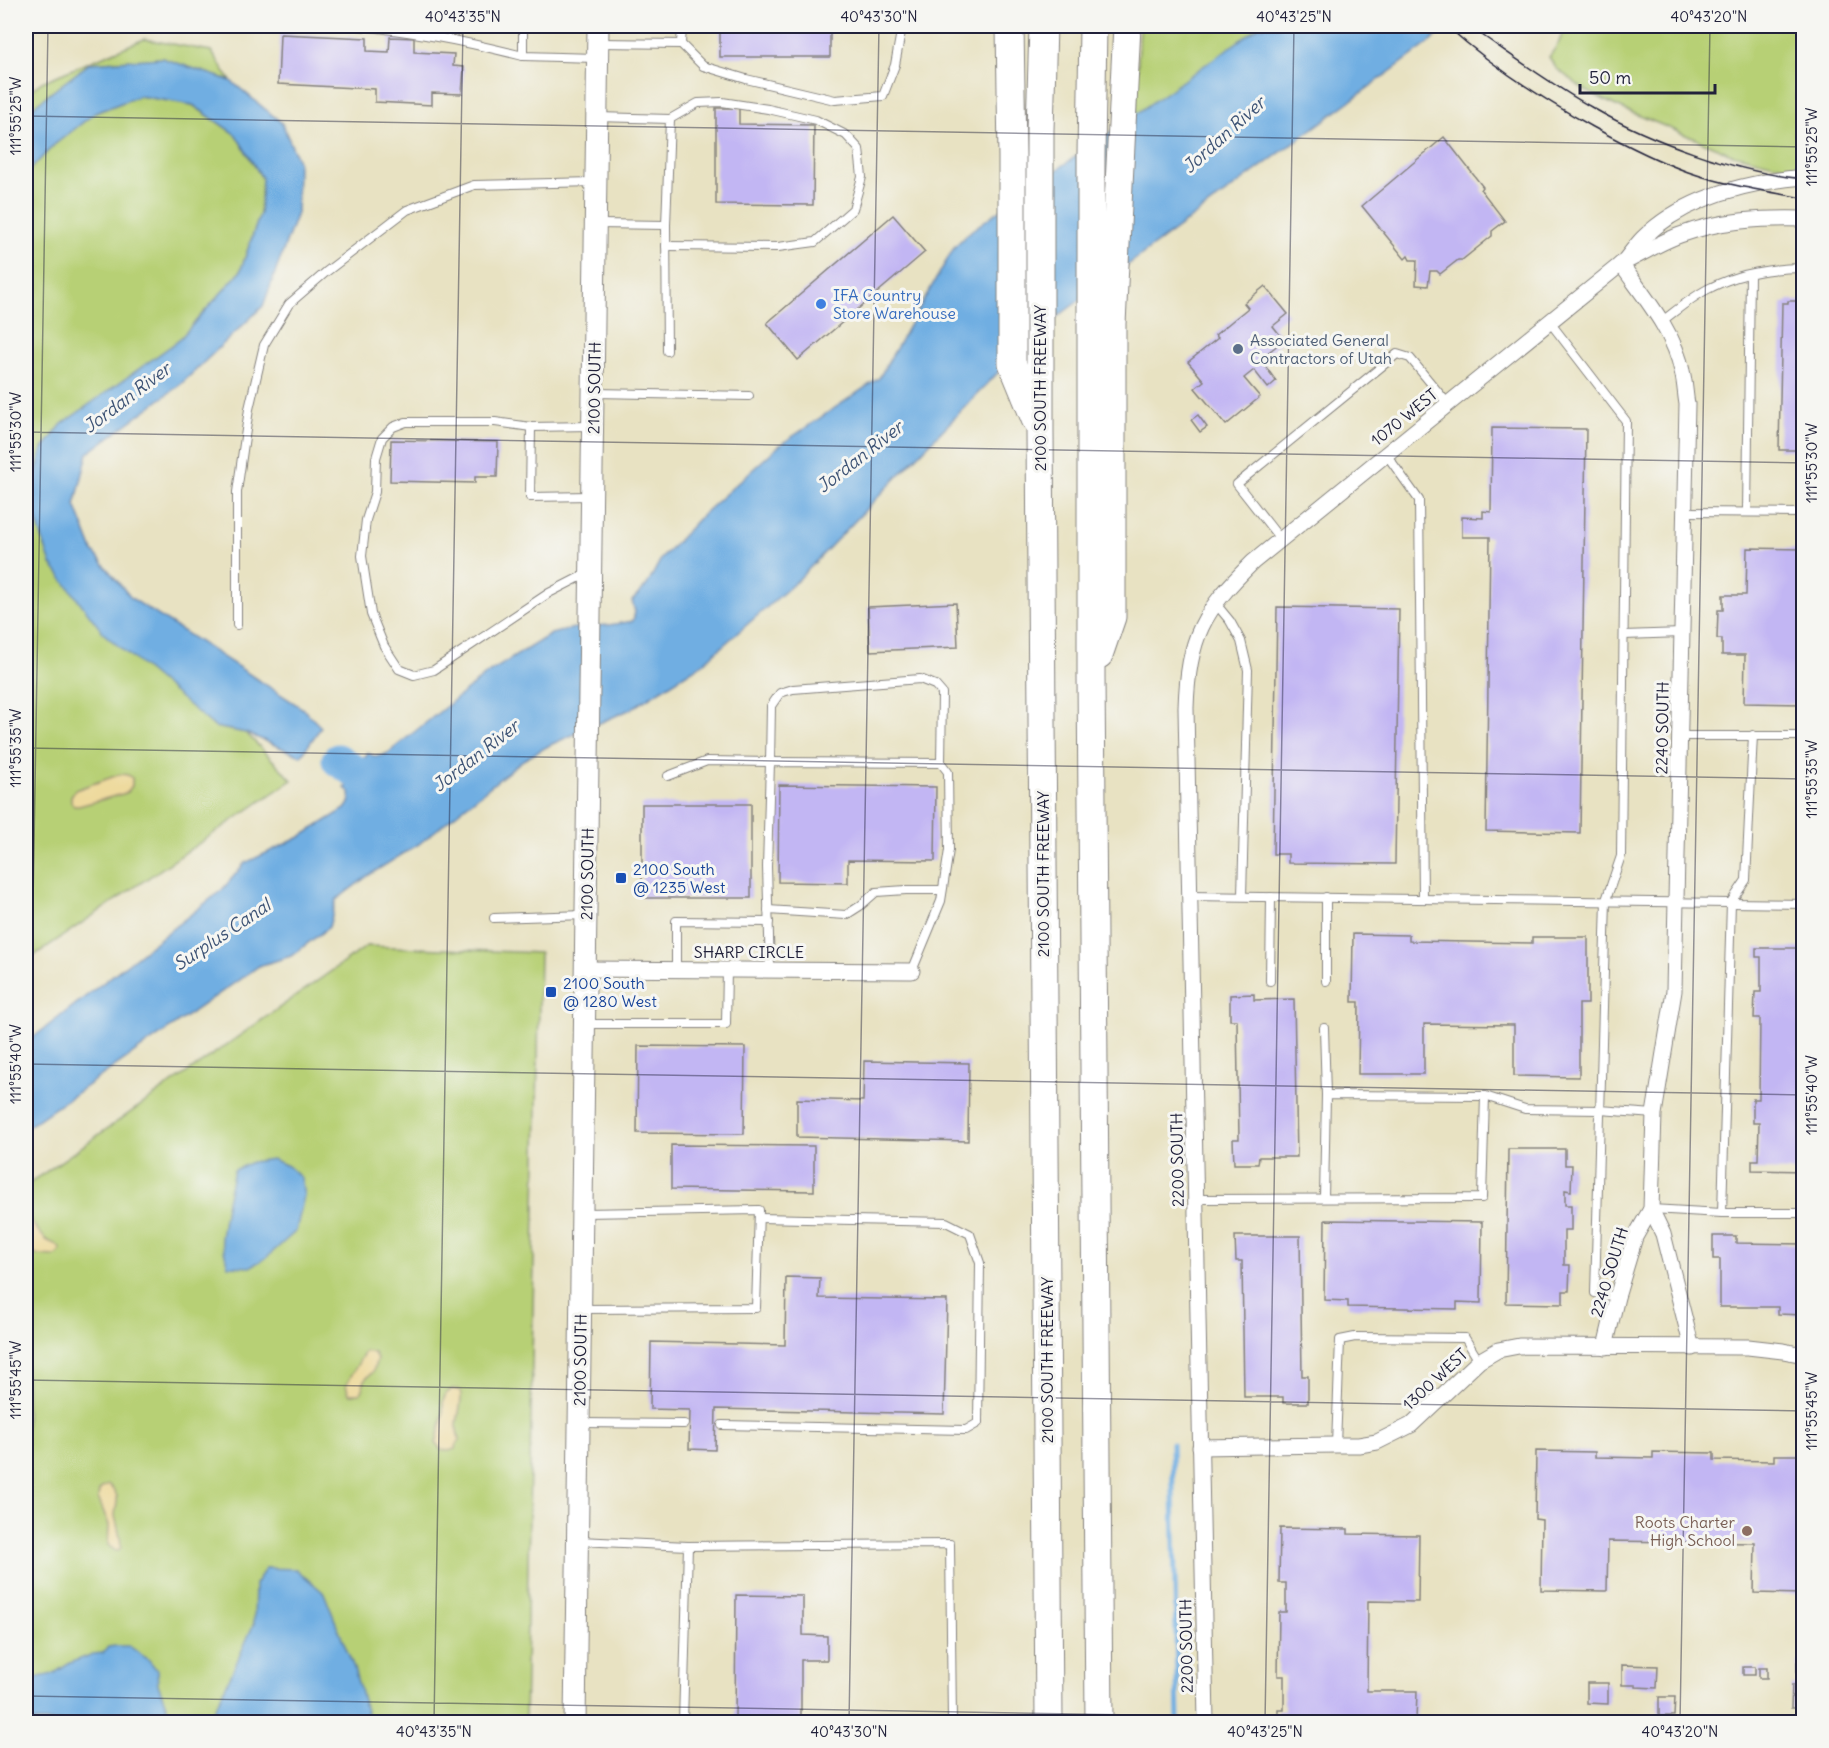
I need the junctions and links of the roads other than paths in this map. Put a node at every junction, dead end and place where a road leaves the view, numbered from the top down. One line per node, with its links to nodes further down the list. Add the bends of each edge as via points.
1 (358, 26): 9 (lane)
2 (523, 26): 12 (lane)
3 (681, 26): 11 (lane)
4 (903, 26): 11 (lane, via 895,65 883,96 835,100 703,66)
5 (1010, 26): 32 (highway, via 1012,363)
6 (1043, 26): 32 (highway, 2100 SOUTH FREEWAY)
7 (1093, 26): 44 (highway)
8 (1127, 26): 44 (highway, via 1112,324 1112,617)
9 (397, 27): 12 (lane)
10 (598, 42): 11 (lane); 12 (lane); 13 (street, 2100 SOUTH)
11 (681, 44)
12 (523, 56)
13 (597, 117): 14 (lane); 16 (street, 2100 SOUTH)
14 (670, 119): 19 (lane); 20 (lane, via 698,103 722,102 816,120 846,135 859,148 862,177 852,209 815,242 778,247)
15 (1803, 177): 21 (street, 1070 WEST, via 1740,187 1698,203 1660,224)
16 (597, 182): 18 (street, 2100 SOUTH); 41 (lane, via 474,185 407,210 290,304 264,345 249,409 237,492)
17 (1803, 219): 21 (street, 1070 WEST, via 1749,219 1704,227)
18 (596, 224): 19 (lane); 27 (street, 2100 SOUTH)
19 (666, 225): 20 (lane)
20 (666, 246): 26 (lane)
21 (1621, 264): 24 (street, 1070 WEST); 25 (street, 2240 SOUTH)
22 (1803, 268): 23 (lane)
23 (1750, 274): 25 (lane, via 1710,287); 36 (lane)
24 (1550, 321): 29 (street, 1070 WEST); 43 (lane, via 1626,421)
25 (1661, 322): 35 (street, 2240 SOUTH, via 1682,370 1686,404)
26 (667, 351)
27 (594, 393): 28 (lane); 30 (street, 2100 SOUTH)
28 (749, 396)
29 (1448, 404): 33 (street, 1070 WEST); 38 (lane, via 1410,358 1397,354 1245,476 1236,484)
30 (593, 426): 31 (lane); 34 (street, 2100 SOUTH)
31 (531, 428): 34 (lane, via 530,497); 39 (lane, via 495,422 406,422 393,427 382,438 362,556 371,614 384,646 399,669 414,675 434,670 549,593)
32 (1040, 431): 101 (highway, 2100 SOUTH FREEWAY)
33 (1386, 454): 38 (street, 1070 WEST); 56 (lane, via 1419,500)
34 (592, 496): 39 (street, 2100 SOUTH)
35 (1684, 512): 36 (lane); 42 (street, 2240 SOUTH)
36 (1747, 512): 37 (lane)
37 (1803, 513)
38 (1281, 540): 40 (street, 1070 WEST, via 1253,562)
39 (592, 571): 62 (street, 2100 SOUTH)
40 (1215, 603): 52 (street, 2200 SOUTH, via 1198,631 1187,682); 53 (lane, via 1241,641 1248,670)
41 (237, 625)
42 (1683, 633): 43 (lane); 46 (street, 2240 SOUTH)
43 (1624, 635): 57 (lane, via 1621,856)
44 (1091, 676): 102 (highway)
45 (1753, 735): 46 (lane); 47 (lane); 59 (lane, via 1746,880)
46 (1680, 736): 58 (street, 2240 SOUTH)
47 (1803, 736)
48 (770, 762): 49 (lane); 49 (lane, via 771,706 780,693 920,679 942,693); 50 (lane, via 707,761); 61 (lane)
49 (941, 763): 51 (lane, via 948,772 949,850)
50 (668, 776)
51 (942, 890): 61 (lane, via 876,892 846,915); 69 (lane)
52 (1189, 896): 53 (lane); 79 (street, 2200 SOUTH)
53 (1242, 896): 54 (lane)
54 (1271, 897): 55 (lane); 70 (lane)
55 (1326, 897): 56 (lane); 71 (lane)
56 (1423, 898): 57 (lane)
57 (1606, 900): 58 (lane); 76 (lane)
58 (1676, 901): 59 (lane); 77 (street, 2240 SOUTH, via 1674,991)
59 (1731, 902): 60 (lane); 82 (lane)
60 (1803, 904)
61 (768, 910): 64 (lane)
62 (586, 915): 63 (lane); 65 (street, 2100 SOUTH)
63 (494, 918)
64 (769, 922): 66 (lane, via 676,921); 68 (lane)
65 (586, 969): 66 (street, SHARP CIRCLE); 72 (street, 2100 SOUTH)
66 (676, 969): 67 (street, SHARP CIRCLE)
67 (727, 970): 68 (street, SHARP CIRCLE); 72 (lane, via 726,1024)
68 (770, 970): 69 (street, SHARP CIRCLE)
69 (912, 971)
70 (1270, 981)
71 (1326, 981)
72 (585, 1024): 81 (street, 2100 SOUTH)
73 (1324, 1028): 74 (lane)
74 (1326, 1095): 75 (lane); 78 (lane)
75 (1485, 1096): 76 (lane, via 1525,1109); 78 (lane, via 1482,1198)
76 (1600, 1110): 77 (lane); 85 (lane, via 1595,1293)
77 (1654, 1114): 80 (street, 2240 SOUTH)
78 (1324, 1198): 79 (lane)
79 (1196, 1199): 95 (street, 2200 SOUTH)
80 (1651, 1209): 82 (lane); 85 (street, 2240 SOUTH, via 1635,1237); 88 (street, 2240 SOUTH, via 1663,1234)
81 (582, 1213): 84 (lane, via 759,1210); 86 (street, 2100 SOUTH)
82 (1722, 1213): 83 (lane)
83 (1803, 1213)
84 (759, 1218): 86 (lane, via 756,1308); 93 (lane, via 946,1222 970,1234 980,1263 978,1424 966,1430)
85 (1617, 1297): 87 (street, 2240 SOUTH)
86 (581, 1309): 91 (street, 2100 SOUTH)
87 (1605, 1347): 88 (street, 1300 WEST); 90 (street, 1300 WEST, via 1519,1346 1498,1350)
88 (1692, 1348): 89 (street, 1300 WEST, via 1748,1347)
89 (1803, 1355)
90 (1479, 1361): 94 (street, 1300 WEST, via 1412,1425 1377,1442); 94 (lane, via 1465,1338 1340,1340)
91 (579, 1423): 92 (lane); 96 (street, 2100 SOUTH)
92 (684, 1424)
93 (722, 1425)
94 (1336, 1445): 95 (street, 1300 WEST)
95 (1200, 1447): 103 (street, 2200 SOUTH)
96 (578, 1541): 97 (lane); 98 (street, 2100 SOUTH)
97 (688, 1546): 99 (lane); 100 (lane, via 950,1544)
98 (575, 1722)
99 (683, 1722)
100 (952, 1722)
101 (1049, 1722)
102 (1099, 1722)
103 (1206, 1722)

